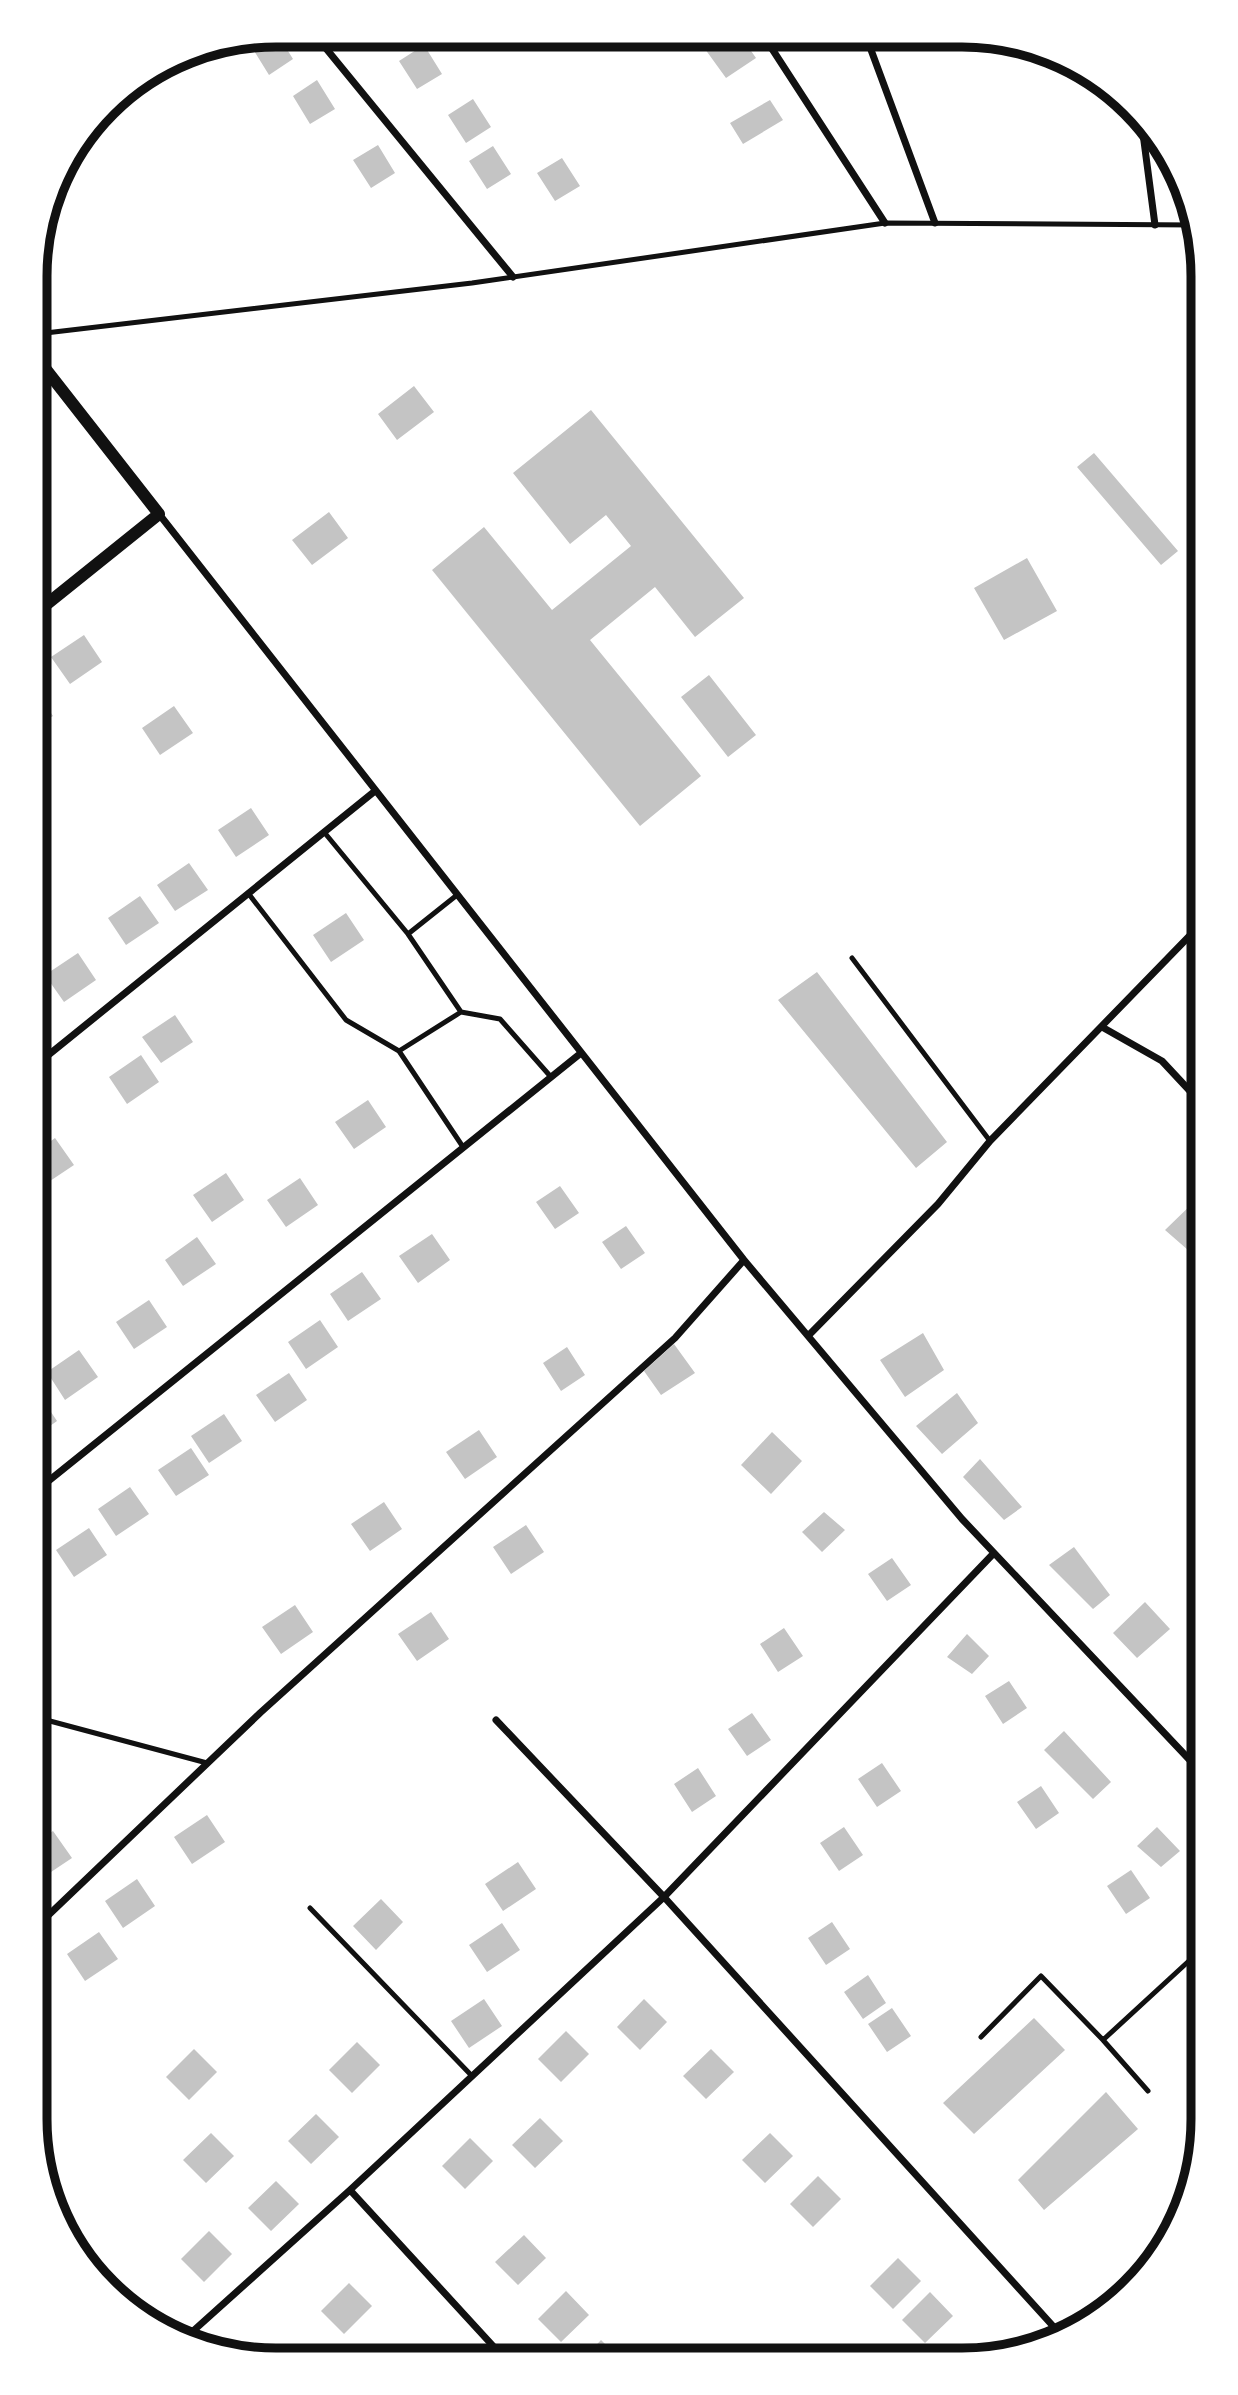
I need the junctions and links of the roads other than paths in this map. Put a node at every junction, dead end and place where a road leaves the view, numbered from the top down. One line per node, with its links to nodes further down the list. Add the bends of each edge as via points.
1 (771, 47): 5 (street)
2 (870, 47): 6 (street)
3 (326, 48): 9 (street)
4 (1144, 138): 7 (street)
5 (885, 223): 6 (lane); 9 (lane)
6 (936, 223): 7 (lane)
7 (1155, 225): 8 (lane)
8 (1185, 225)
9 (513, 276): 10 (lane)
10 (47, 333)
11 (47, 371): 12 (street)
12 (159, 514): 13 (street); 14 (street)
13 (47, 604)
14 (375, 791): 15 (street); 17 (street)
15 (324, 832): 16 (street); 18 (lane)
16 (248, 893): 23 (lane, via 346,1020); 25 (street)
17 (457, 895): 18 (lane); 24 (street)
18 (408, 934): 21 (lane)
19 (1191, 935): 22 (street)
20 (852, 958): 28 (lane)
21 (461, 1012): 23 (lane); 26 (lane, via 500,1019)
22 (1102, 1027): 27 (street, via 1162,1061); 28 (street)
23 (399, 1051): 29 (lane)
24 (581, 1052): 26 (street); 30 (street)
25 (47, 1056)
26 (551, 1077): 29 (street)
27 (1191, 1092)
28 (990, 1142): 31 (street, via 938,1204)
29 (463, 1147): 32 (street)
30 (744, 1260): 31 (street); 37 (street, via 675,1338)
31 (808, 1336): 33 (street)
32 (47, 1482)
33 (994, 1553): 36 (street); 38 (street)
34 (47, 1720): 37 (lane)
35 (496, 1720): 38 (street)
36 (1190, 1760)
37 (207, 1763): 40 (street)
38 (664, 1896): 44 (street); 47 (street)
39 (310, 1908): 44 (lane)
40 (47, 1916)
41 (1190, 1959): 43 (lane)
42 (981, 2038): 43 (lane, via 1041,1976)
43 (1103, 2040): 45 (lane)
44 (472, 2076): 46 (street)
45 (1148, 2091)
46 (350, 2190): 48 (street); 49 (street)
47 (1055, 2328)
48 (193, 2332)
49 (495, 2348)

